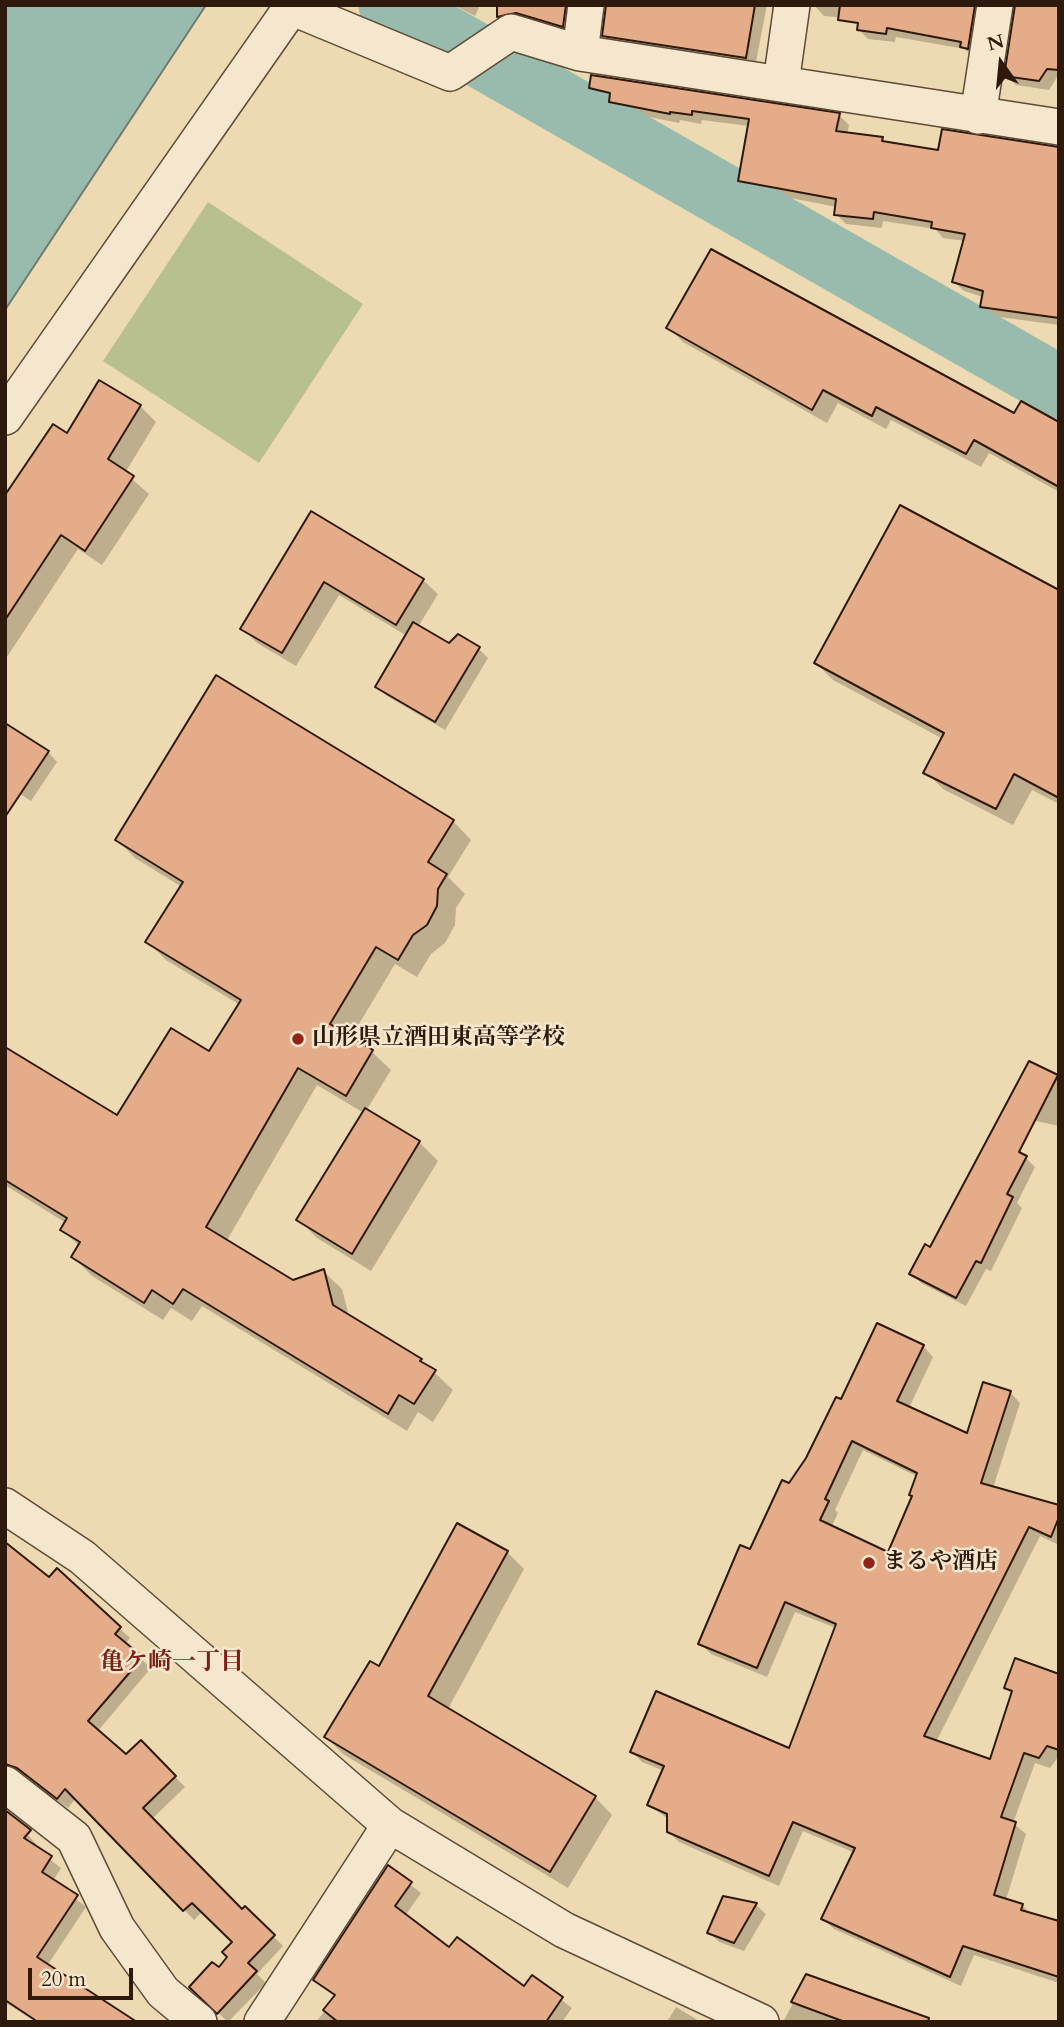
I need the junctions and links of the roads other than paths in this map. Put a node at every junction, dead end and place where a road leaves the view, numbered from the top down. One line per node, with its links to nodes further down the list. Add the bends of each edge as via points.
1 (586, 5): 5 (street)
2 (792, 5): 6 (street)
3 (995, 5): 7 (street)
4 (292, 6): 5 (street, via 450,73 511,32); 9 (street)
5 (580, 53): 6 (street)
6 (781, 82): 7 (street)
7 (978, 116): 8 (street)
8 (1059, 127)
9 (5, 417)
10 (5, 1506): 12 (street, via 82,1556)
11 (5, 1784): 13 (street, via 74,1838 117,1928 163,1992)
12 (390, 1825): 14 (street); 15 (street, via 564,1930)
13 (199, 2022)
14 (262, 2022)
15 (761, 2022)

